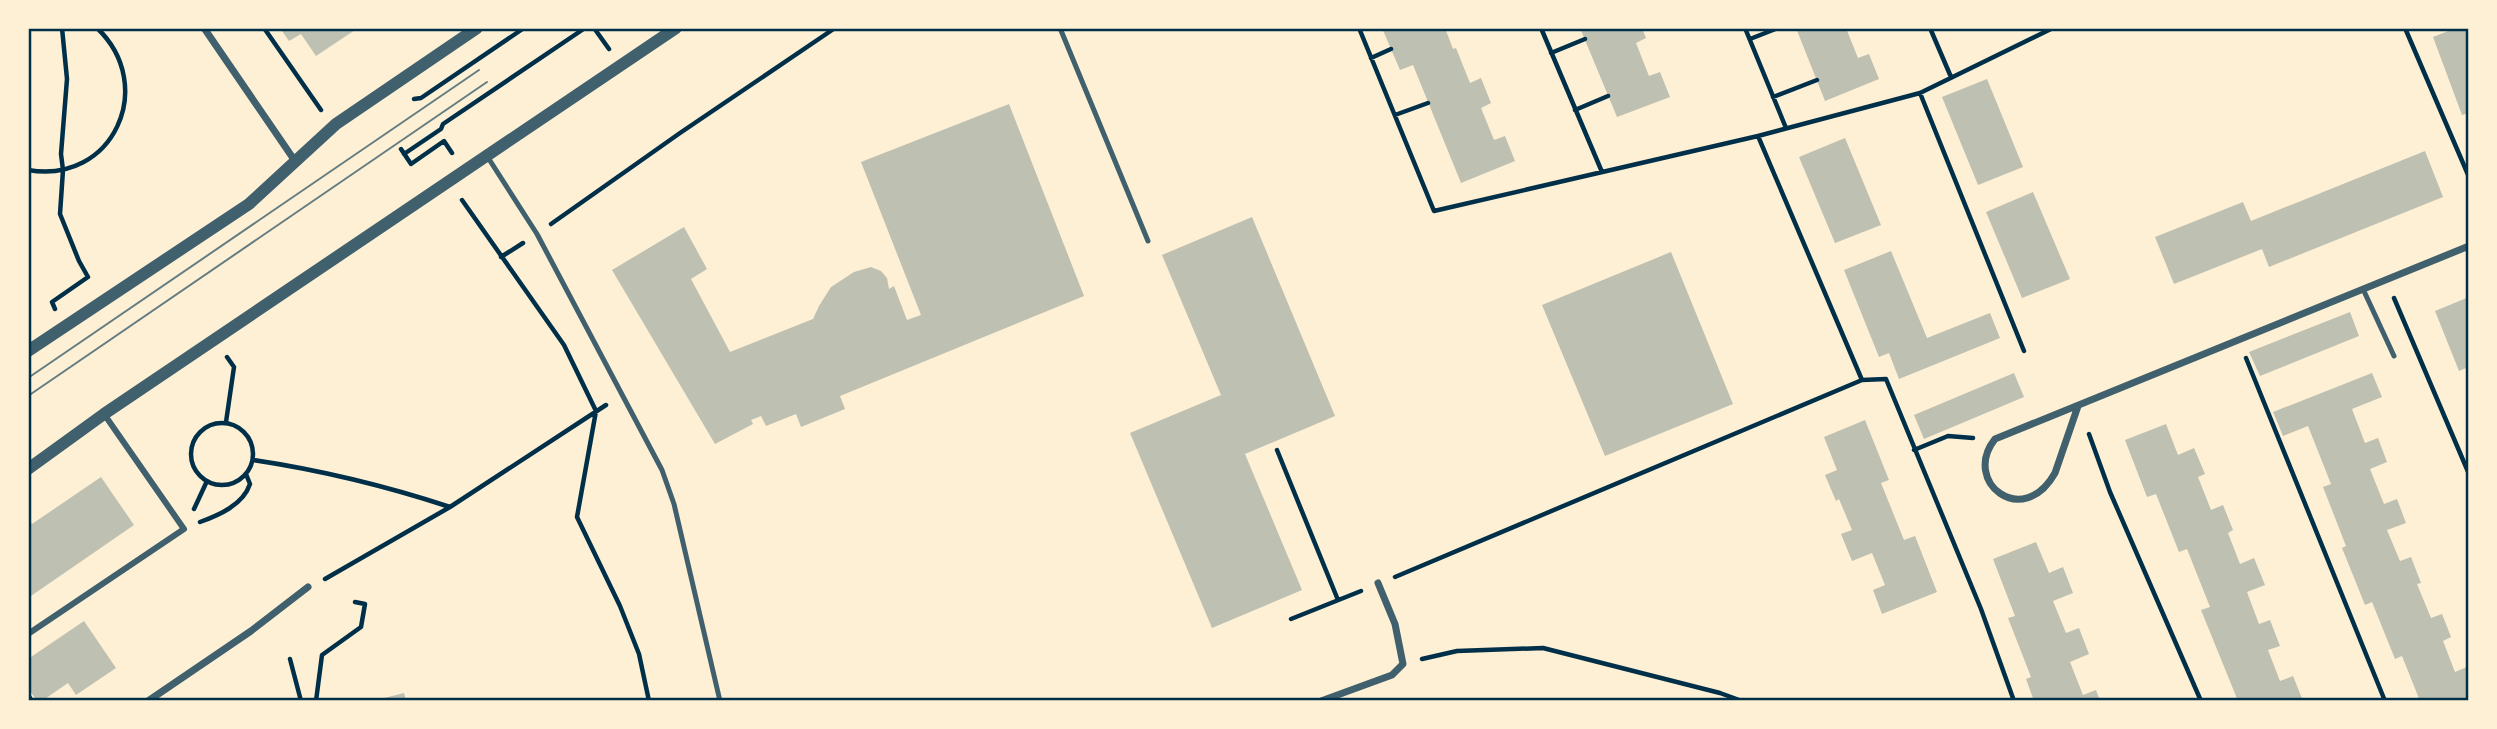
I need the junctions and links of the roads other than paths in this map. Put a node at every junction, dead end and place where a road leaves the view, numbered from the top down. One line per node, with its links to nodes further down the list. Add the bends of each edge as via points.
1 (204, 28): 6 (street)
2 (477, 28): 6 (street, via 336,124)
3 (675, 28): 5 (street)
4 (1060, 28): 7 (lane)
5 (487, 156): 13 (street); 19 (lane, via 537,234 668,483)
6 (295, 161): 10 (street, via 249,204)
7 (1147, 240)
8 (2469, 246): 9 (street)
9 (2363, 289): 11 (lane); 12 (street)
10 (28, 351)
11 (2394, 356)
12 (2078, 406): 12 (street, via 1995,439 1986,465 1998,494 2013,499 2038,495 2050,483)
13 (104, 414): 14 (street); 17 (street, via 184,529)
14 (28, 469)
15 (1378, 583): 20 (street, via 1395,624 1403,664 1392,675)
16 (309, 587): 18 (street)
17 (28, 634)
18 (148, 701)
19 (720, 701)
20 (1321, 701)

